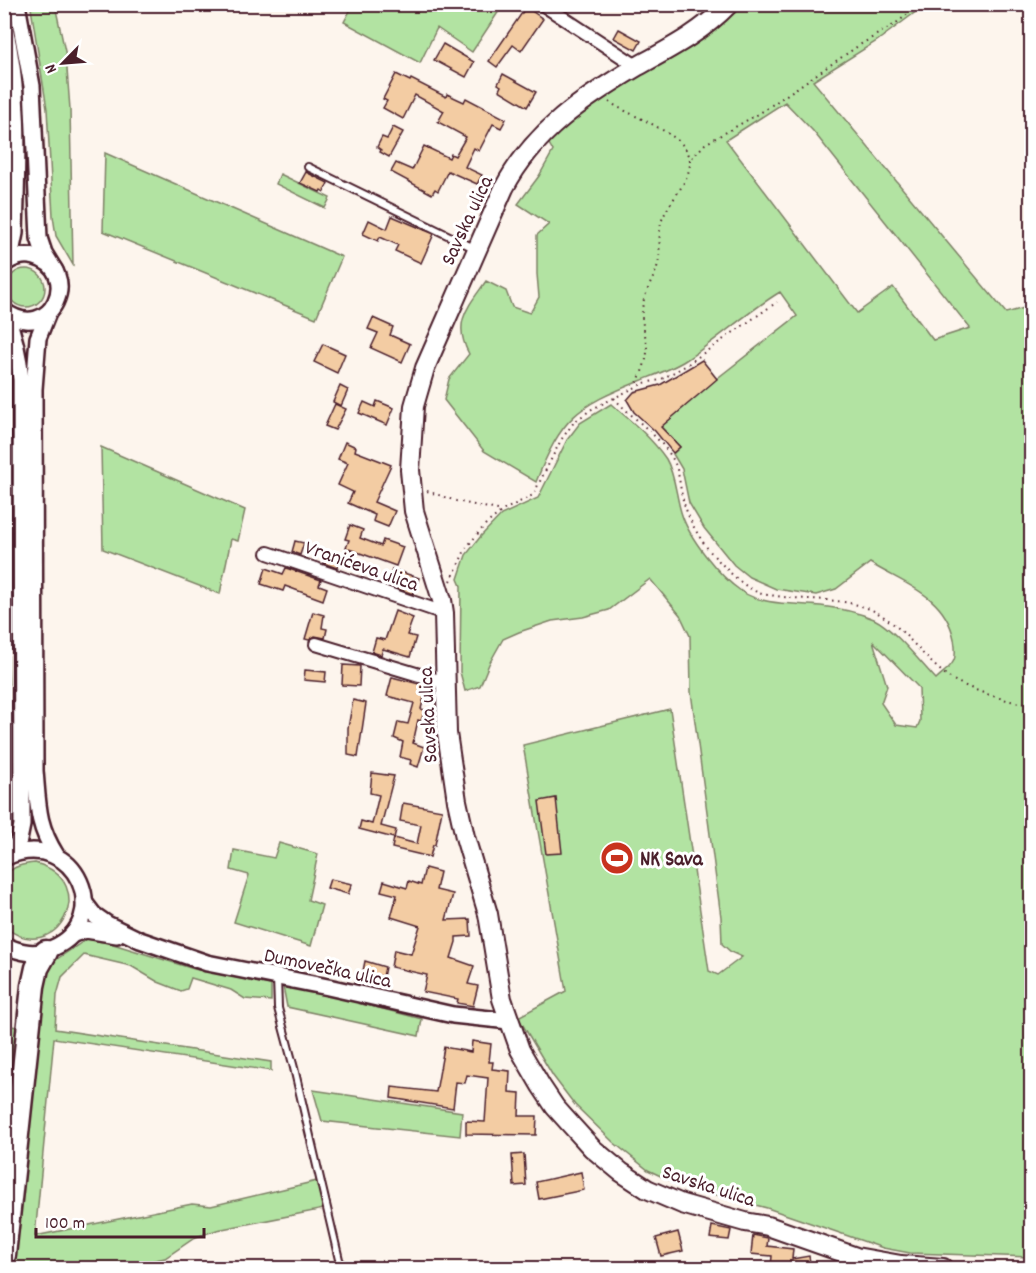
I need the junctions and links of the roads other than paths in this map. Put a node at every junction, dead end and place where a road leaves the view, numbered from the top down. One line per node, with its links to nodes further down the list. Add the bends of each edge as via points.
1 (17, 4): 9 (street, via 32,86 39,238)
2 (542, 4): 5 (street)
3 (729, 4): 5 (main road, Savska ulica, via 711,23)
4 (4, 24): 8 (street, via 15,84 17,122 15,233)
5 (638, 67): 7 (main road, Savska ulica, via 592,95 539,137 516,166)
6 (308, 166): 7 (lane)
7 (477, 250): 13 (main road, Savska ulica, via 419,385 411,428 411,485 419,531)
8 (4, 264): 9 (street, via 31,256)
9 (55, 271): 11 (street, via 58,298)
10 (5, 312): 11 (street, via 22,320); 17 (street, via 18,352 21,380 22,825 19,840)
11 (48, 313): 16 (street, via 38,338 34,390 35,771 39,818)
12 (268, 553): 13 (street, Vranićeva ulica)
13 (443, 607): 15 (main road, Savska ulica)
14 (316, 644): 15 (street)
15 (446, 683): 24 (main road, Savska ulica, via 448,742 457,801 488,914)
16 (56, 855): 17 (street, via 39,850); 18 (street, via 77,875)
17 (6, 858)
18 (84, 902): 19 (street); 20 (street, Dumovečka ulica, via 94,915)
19 (73, 934): 20 (street, Dumovečka ulica, via 98,930); 22 (street)
20 (140, 940): 23 (street, Dumovečka ulica, via 207,963)
21 (4, 945): 22 (street, via 16,951)
22 (46, 952): 25 (highway, via 33,986)
23 (278, 976): 24 (street, Dumovečka ulica, via 453,1015); 27 (lane, via 278,1008)
24 (509, 1021): 26 (main road, Savska ulica, via 529,1068 555,1107 592,1148 641,1185 682,1204 768,1226 856,1257)
25 (4, 1255)
26 (941, 1268)
27 (341, 1269)

